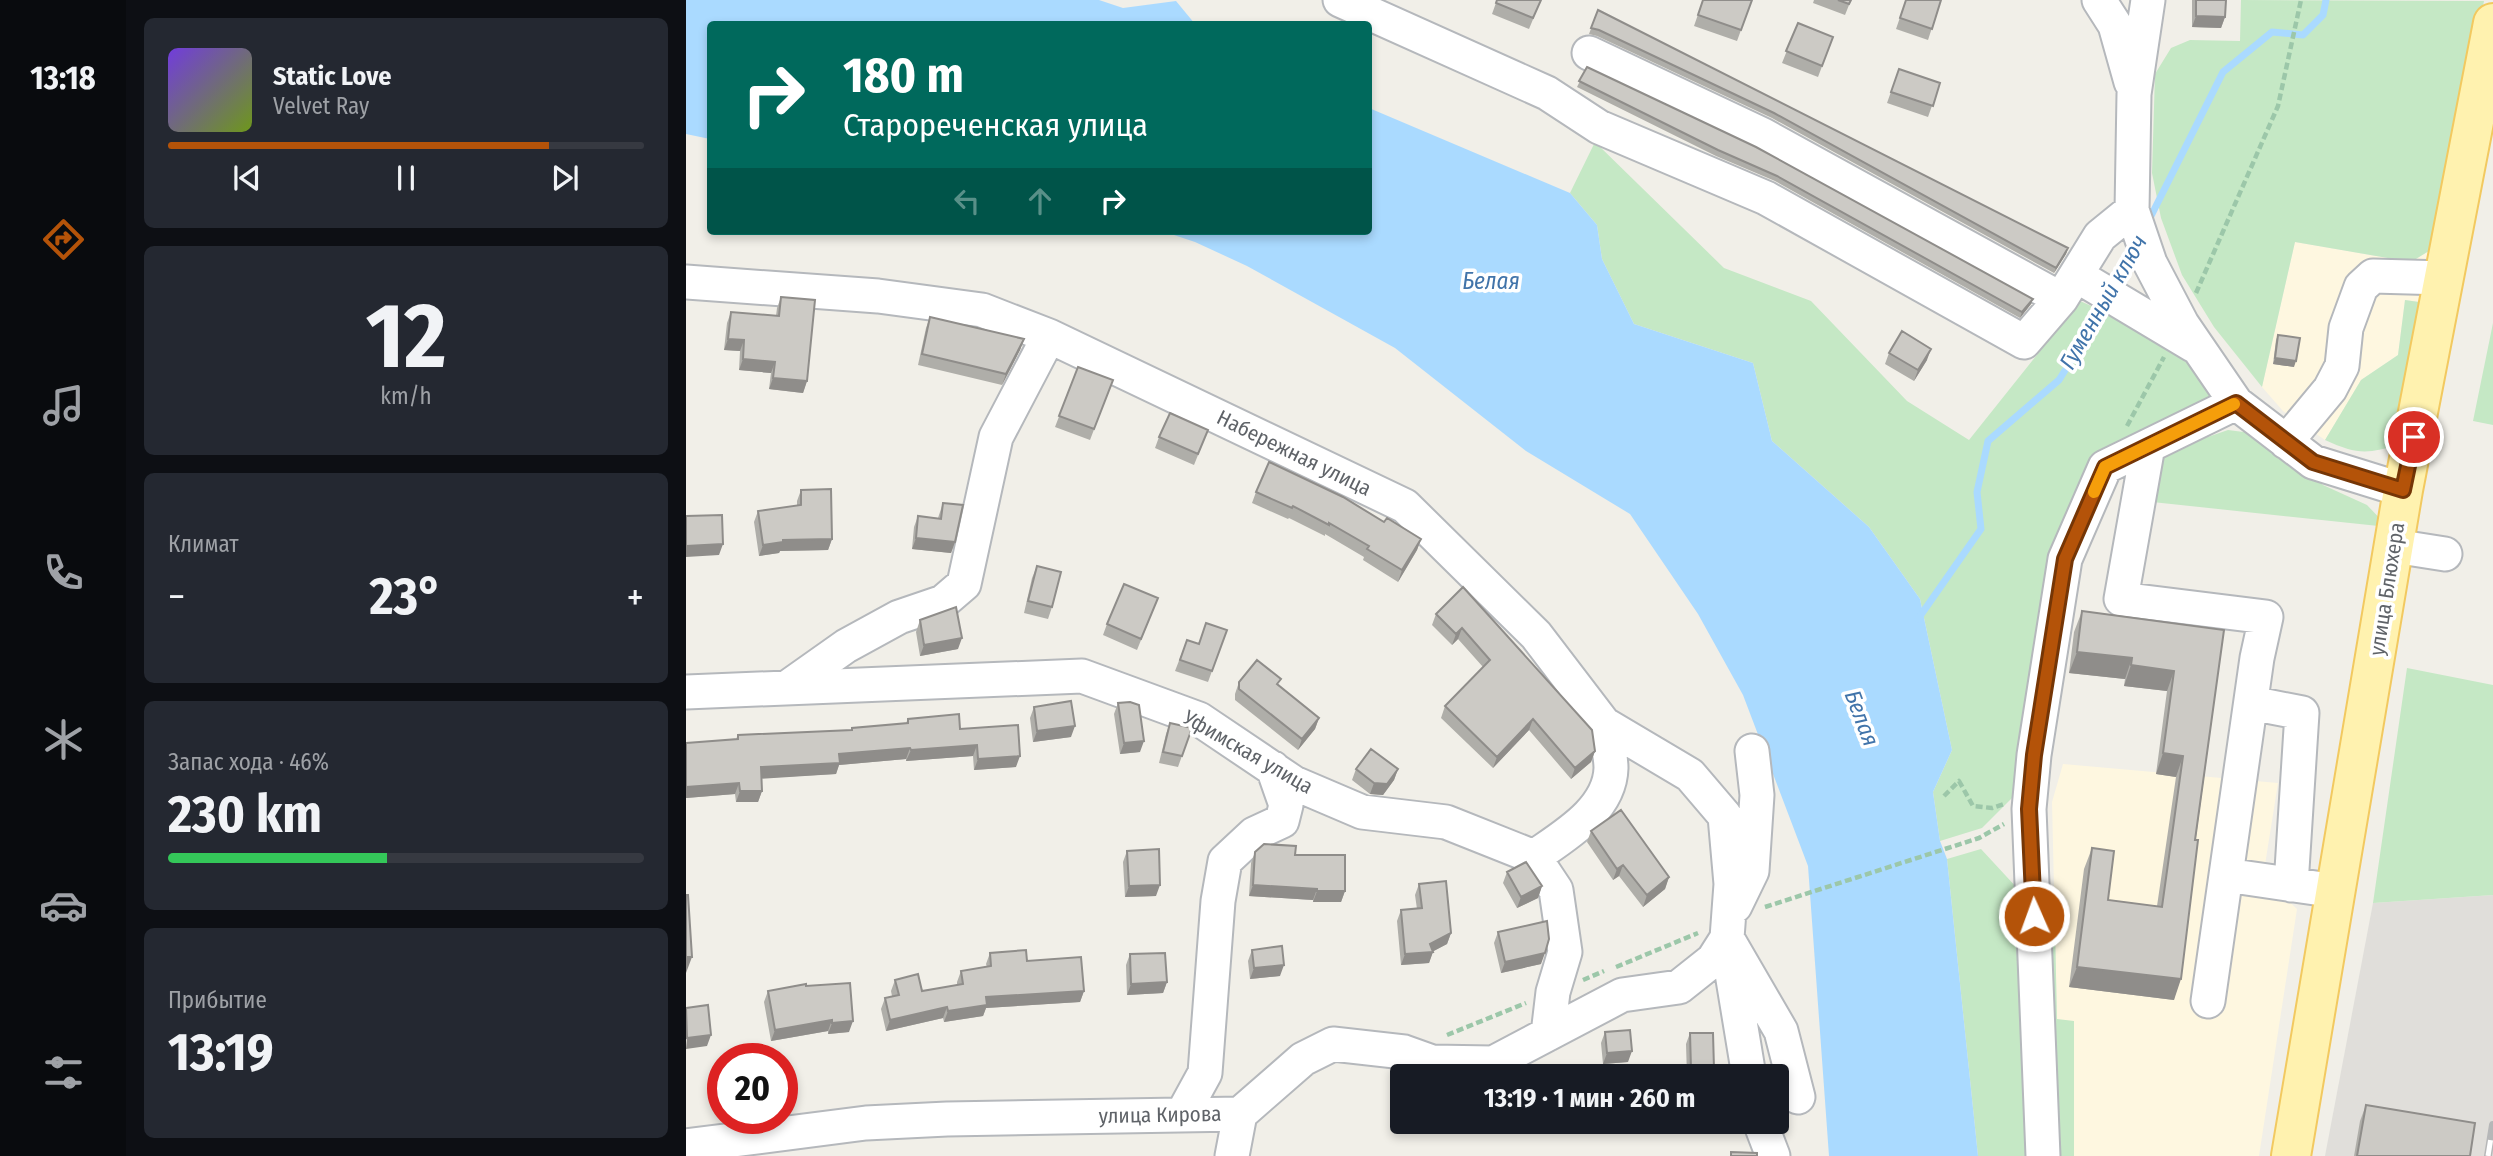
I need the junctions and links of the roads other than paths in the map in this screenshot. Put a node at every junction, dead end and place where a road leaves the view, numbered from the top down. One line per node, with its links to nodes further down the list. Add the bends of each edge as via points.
1 (1340, 0): 11 (street, via 1547,93 1599,127 1766,198 2024,342)
2 (2099, 0): 6 (street, via 2115,25)
3 (2148, 0): 6 (street)
4 (2493, 23): 7 (main road, улица Блюхера)
5 (1589, 53): 11 (street)
6 (2134, 94): 8 (street)
7 (2481, 150): 9 (main road, улица Блюхера)
8 (2132, 210): 11 (street, via 2101,236); 13 (street, via 2150,263)
9 (2445, 278): 16 (street, via 2373,276 2361,288 2346,328 2342,366 2330,389); 18 (main road, улица Блюхера)
10 (686, 282): 12 (street, Набережная улица, via 878,296 982,310)
11 (2090, 291): 13 (street)
12 (1049, 336): 21 (street, via 996,437 964,584 943,602 899,617 846,646); 24 (street, Набережная улица, via 1405,506 1536,635)
13 (2191, 342): 14 (street); 15 (street)
14 (2236, 403): 15 (street); 16 (street)
15 (2196, 423): 17 (street)
16 (2286, 442): 18 (street, via 2313,462)
17 (2148, 446): 23 (street, via 2121,599 2266,617); 42 (street, via 2105,467 2065,559 2034,755 2029,809)
18 (2403, 490): 19 (main road, улица Блюхера)
19 (2394, 546): 20 (street); 30 (main road, улица Блюхера)
20 (2445, 554)
21 (788, 687): 22 (street, Уфимская улица); 26 (street, Уфимская улица, via 1082,676 1199,719)
22 (686, 692)
23 (2251, 703): 28 (street); 29 (street, via 2302,713)
24 (1604, 724): 27 (street, via 1611,770 1601,803); 31 (street, Набережная улица, via 1690,775 1725,816 1731,884)
25 (1752, 751): 31 (street, улица Кирова, via 1757,795 1752,871)
26 (1273, 768): 27 (street, Уфимская улица, via 1294,783 1362,812 1446,822); 37 (street, via 1286,805 1282,821 1254,834 1225,860 1205,1073)
27 (1534, 857): 33 (street, via 1556,890 1565,952 1553,992)
28 (2226, 876): 29 (street); 32 (street)
29 (2291, 885): 30 (street)
30 (2336, 891): 43 (main road, улица Блюхера)
31 (1727, 929): 33 (street, улица Кирова, via 1713,960 1679,987 1622,995); 34 (street); 35 (street, via 1781,1031)
32 (2208, 1001)
33 (1548, 1034): 36 (street, улица Кирова, via 1493,1063 1432,1062 1404,1052 1333,1045 1303,1059)
34 (1747, 1064)
35 (1798, 1097)
36 (1240, 1114): 37 (street, улица Кирова); 40 (street)
37 (1182, 1115): 39 (street, улица Кирова, via 866,1123)
38 (1765, 1134): 41 (street)
39 (686, 1146)
40 (1232, 1156)
41 (1773, 1156)
42 (2043, 1156)
43 (2291, 1156)

